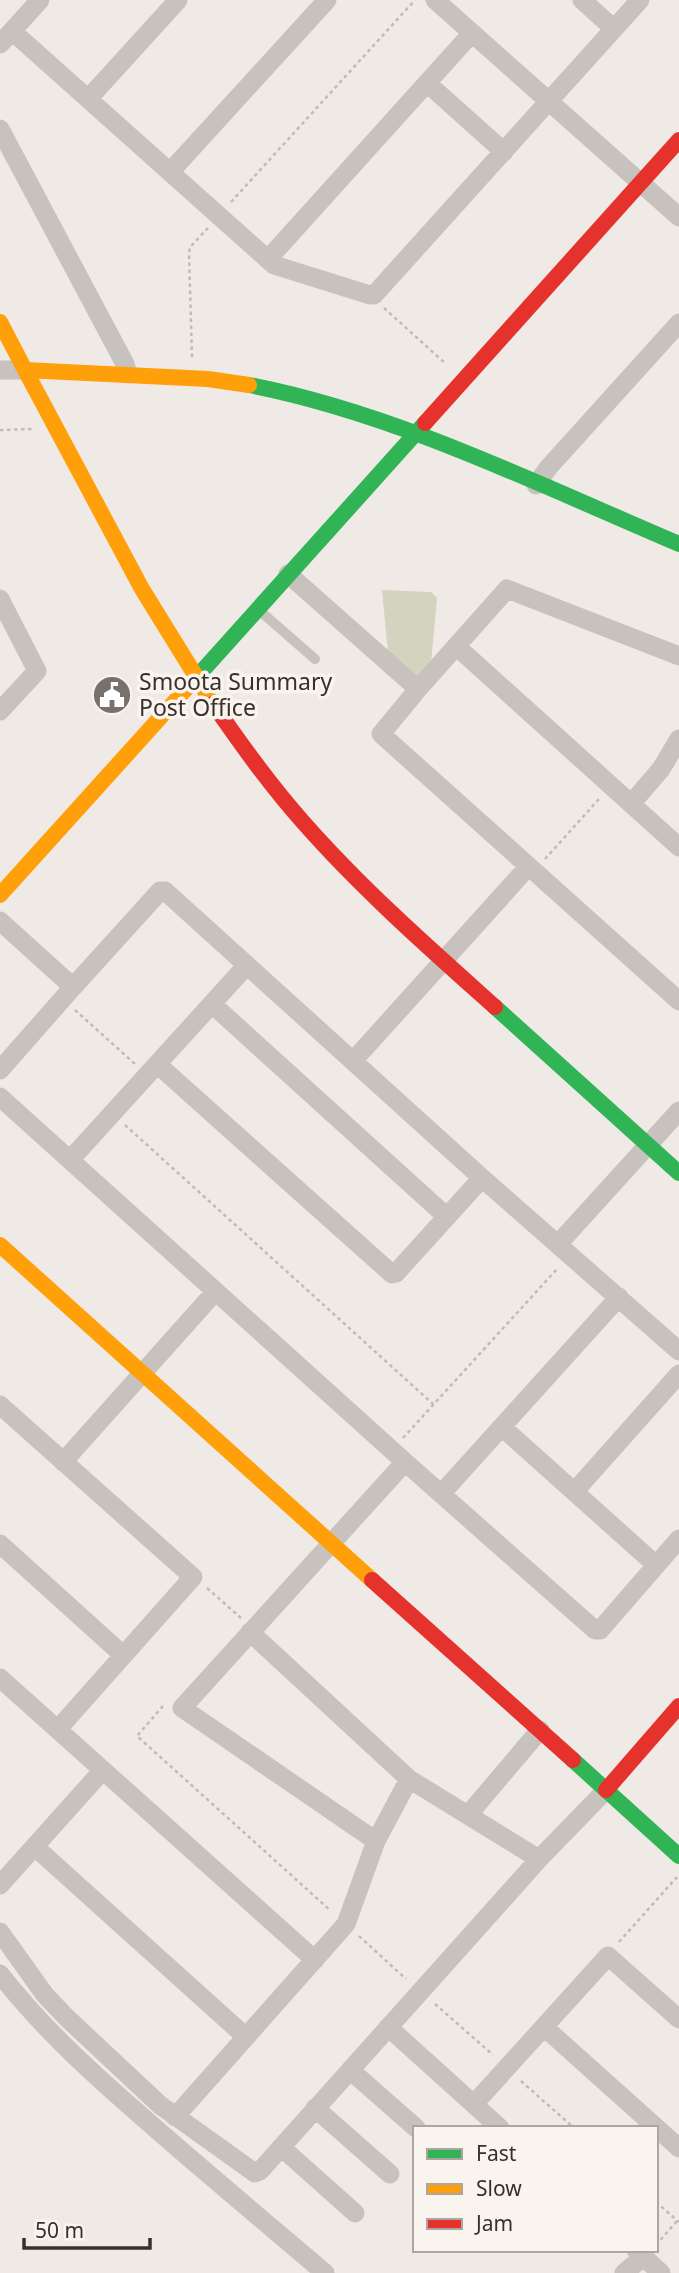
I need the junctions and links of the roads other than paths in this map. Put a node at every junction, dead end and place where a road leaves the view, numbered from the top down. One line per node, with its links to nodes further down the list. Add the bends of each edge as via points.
1 (40, 0): 9 (street)
2 (178, 0): 11 (street)
3 (327, 0): 16 (street)
4 (435, 0): 8 (street)
5 (582, 0): 7 (street)
6 (640, 0): 7 (street)
7 (614, 29): 12 (street)
8 (472, 33): 10 (street); 12 (street)
9 (6, 38): 11 (street)
10 (427, 83): 15 (street); 19 (street)
11 (88, 99): 16 (street)
12 (549, 102): 15 (street); 17 (street)
13 (0, 129): 24 (street)
14 (679, 140): 17 (street)
15 (503, 152): 19 (street, via 372,295)
16 (170, 172): 19 (street)
17 (640, 183): 18 (street); 25 (street)
18 (679, 217)
19 (268, 259)
20 (0, 322): 23 (street)
21 (679, 323): 26 (street)
22 (0, 370): 23 (street)
23 (25, 370): 24 (street); 34 (street, via 157,620)
24 (128, 374): 25 (street, via 251,385)
25 (415, 433): 26 (street); 28 (street)
26 (536, 485): 27 (street)
27 (679, 544)
28 (288, 574): 30 (street); 35 (street)
29 (0, 599): 36 (street, via 37,671)
30 (258, 609): 33 (lane); 34 (street)
31 (456, 646): 32 (street, via 510,589); 35 (street); 38 (street)
32 (679, 656)
33 (315, 659)
34 (194, 679): 41 (street); 43 (street, via 305,825)
35 (418, 689): 40 (street, via 381,734)
36 (0, 711)
37 (679, 739): 38 (street)
38 (631, 804): 39 (street)
39 (679, 847)
40 (531, 870): 43 (street); 46 (street)
41 (0, 895)
42 (0, 921): 45 (street)
43 (443, 960): 48 (street); 53 (street)
44 (247, 965): 45 (street, via 160,891); 47 (street); 48 (street)
45 (73, 987): 50 (street)
46 (679, 1001)
47 (212, 1004): 49 (street); 57 (street)
48 (353, 1061): 56 (street)
49 (157, 1064): 54 (street); 57 (street, via 392,1274)
50 (0, 1070)
51 (0, 1097): 54 (street)
52 (679, 1111): 53 (street)
53 (648, 1146): 55 (street); 58 (street)
54 (69, 1160): 60 (street)
55 (679, 1173)
56 (482, 1178): 57 (street); 58 (street)
57 (447, 1217)
58 (559, 1244): 61 (street)
59 (0, 1245): 63 (street)
60 (215, 1292): 63 (street); 68 (street)
61 (619, 1297): 62 (street); 66 (street)
62 (679, 1351)
63 (142, 1373): 67 (street); 72 (street)
64 (679, 1374): 69 (street)
65 (4, 1415): 67 (street)
66 (502, 1427): 69 (street); 70 (street)
67 (63, 1462): 76 (street, via 193,1577)
68 (405, 1462): 70 (street); 72 (street)
69 (574, 1492): 74 (street)
70 (441, 1494): 74 (street, via 595,1630 600,1630)
71 (679, 1539): 74 (street)
72 (331, 1542): 75 (street); 80 (street)
73 (0, 1544): 76 (street)
74 (656, 1565)
75 (245, 1625): 82 (street); 85 (street, via 181,1708)
76 (122, 1655): 79 (street)
77 (0, 1678): 79 (street)
78 (679, 1706): 83 (street)
79 (58, 1730): 81 (street)
80 (540, 1730): 83 (street); 84 (street)
81 (103, 1770): 86 (street); 91 (street)
82 (409, 1779): 84 (street); 85 (street)
83 (606, 1790): 87 (street); 88 (street)
84 (468, 1815): 88 (street)
85 (376, 1841): 91 (street, via 346,1924)
86 (35, 1847): 89 (street); 96 (street)
87 (679, 1856)
88 (539, 1859): 94 (street)
89 (0, 1885)
90 (0, 1932): 100 (street, via 45,1995)
91 (315, 1960): 96 (street)
92 (0, 1974): 111 (street, via 61,2045)
93 (679, 2019): 95 (street, via 608,1956)
94 (388, 2027): 97 (street); 98 (street)
95 (544, 2027): 98 (street); 103 (street)
96 (246, 2037): 100 (street)
97 (350, 2070): 99 (street); 101 (street)
98 (474, 2104): 102 (street)
99 (315, 2108): 105 (street); 107 (street)
100 (175, 2117): 105 (street, via 255,2173)
101 (414, 2126)
102 (498, 2126)
103 (654, 2126)
104 (658, 2129): 106 (street)
105 (281, 2147): 108 (street)
106 (679, 2148)
107 (390, 2175)
108 (355, 2213)
109 (644, 2252): 112 (street)
110 (646, 2252): 113 (street)
111 (325, 2273)
112 (624, 2273)
113 (661, 2273)

